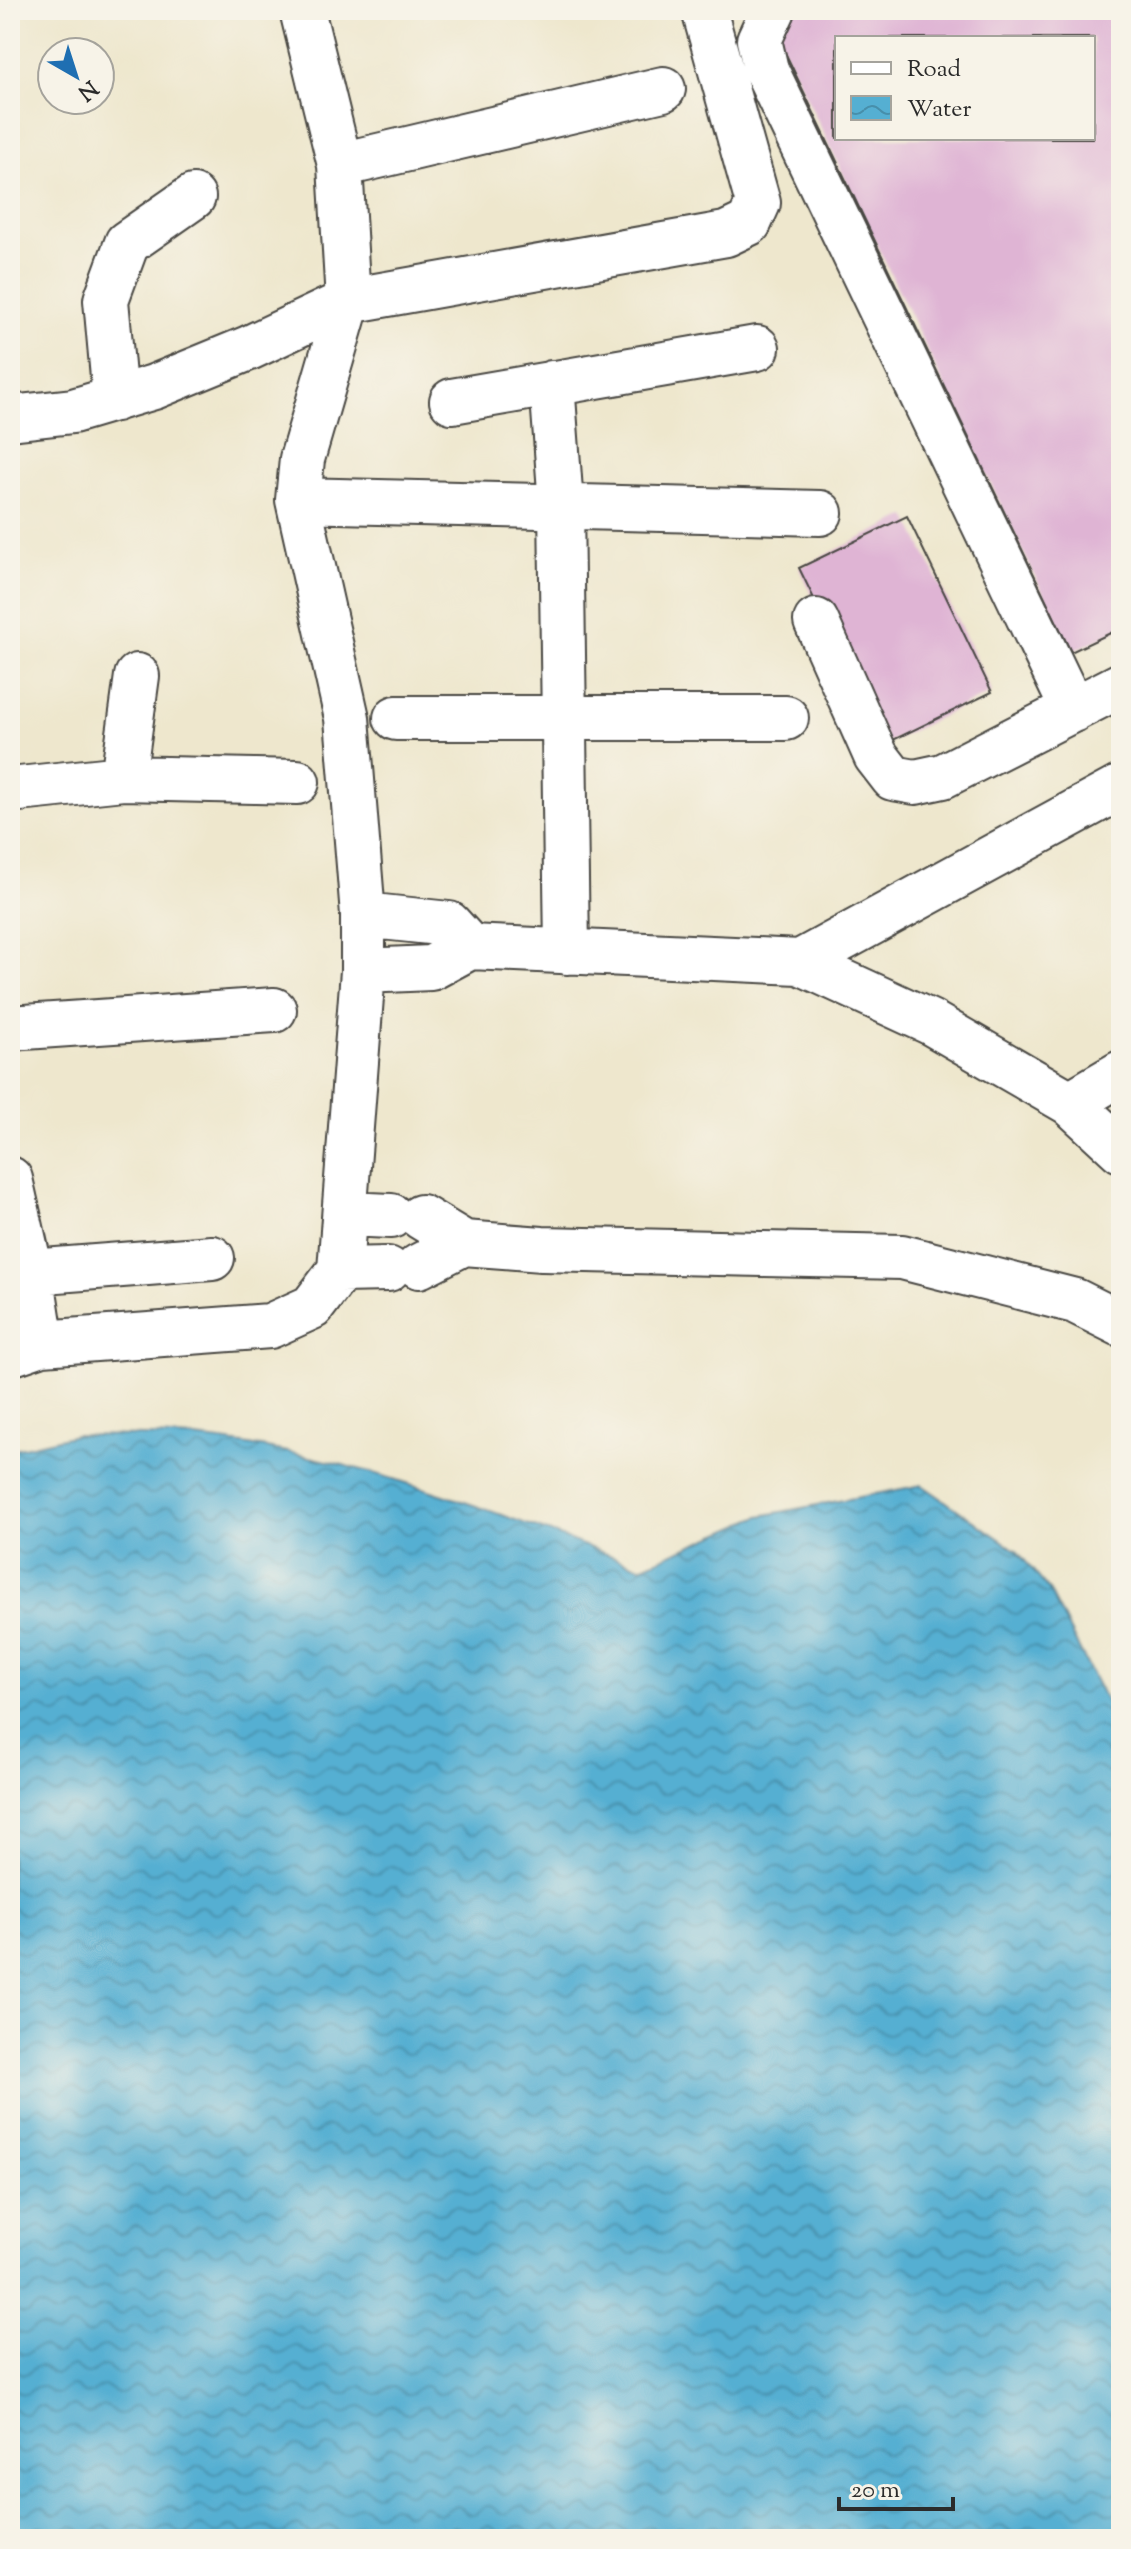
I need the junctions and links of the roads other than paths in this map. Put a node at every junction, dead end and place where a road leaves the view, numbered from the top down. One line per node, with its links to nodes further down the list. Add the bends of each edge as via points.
1 (302, 10): 5 (street)
2 (704, 10): 7 (street, via 758,203 749,223 726,234)
3 (773, 10): 19 (street, via 759,40 766,70)
4 (663, 89): 5 (street)
5 (340, 165): 7 (street)
6 (193, 197): 10 (street, via 127,243 106,300)
7 (348, 301): 10 (street, via 249,348); 13 (street, via 302,459)
8 (757, 348): 9 (street)
9 (552, 383): 11 (street); 14 (street)
10 (115, 399): 12 (street, via 73,411)
11 (452, 401)
12 (10, 418)
13 (298, 500): 14 (street); 27 (street, via 347,718)
14 (561, 505): 15 (street); 21 (street)
15 (820, 513)
16 (816, 621): 19 (street, via 876,756 893,778 915,782 943,776)
17 (137, 676): 23 (street)
18 (1121, 685): 19 (street)
19 (1073, 710)
20 (396, 718): 21 (street)
21 (565, 718): 22 (street); 29 (street)
22 (786, 718)
23 (123, 778): 24 (street); 26 (street)
24 (297, 782)
25 (1121, 787): 30 (street)
26 (10, 790)
27 (363, 915): 28 (street, via 449,924); 31 (street)
28 (470, 947): 29 (street); 31 (street, via 431,968)
29 (567, 952): 30 (street)
30 (800, 962): 35 (street, via 930,1022)
31 (363, 971): 38 (street)
32 (274, 1010): 33 (street)
33 (10, 1028)
34 (1121, 1073): 35 (street)
35 (1070, 1103): 36 (street)
36 (1121, 1150)
37 (10, 1179): 42 (street)
38 (347, 1214): 39 (street, via 406,1217); 41 (street)
39 (464, 1243): 41 (street, via 404,1268); 43 (street, via 902,1257 1075,1301)
40 (212, 1258): 42 (street)
41 (340, 1270): 44 (street, via 312,1307 270,1326)
42 (20, 1276): 44 (street)
43 (1121, 1324)
44 (26, 1348)

